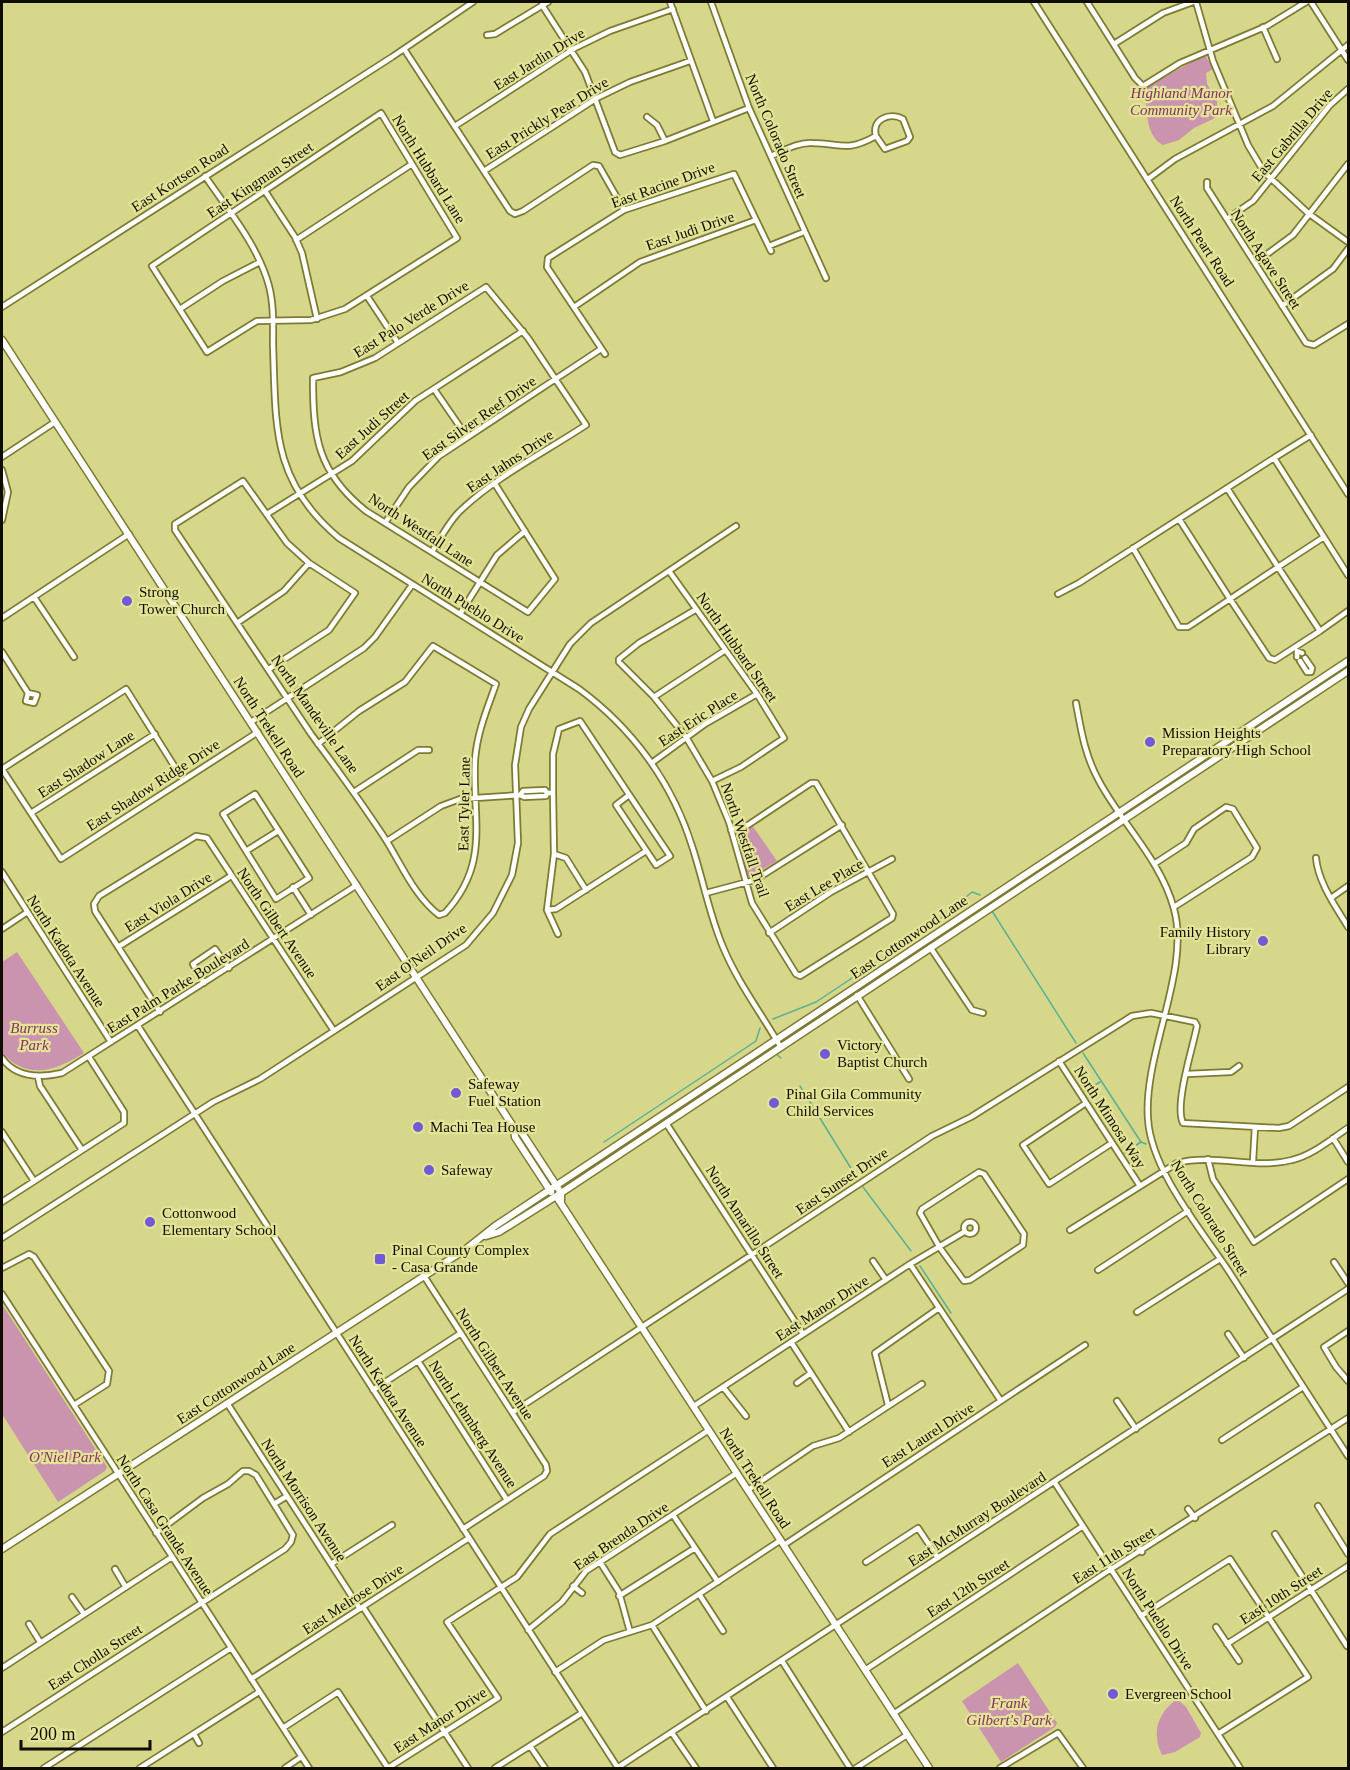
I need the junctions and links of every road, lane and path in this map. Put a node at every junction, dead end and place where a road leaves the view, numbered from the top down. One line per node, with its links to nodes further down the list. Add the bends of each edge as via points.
1 (473, 2): 16 (street, East Kortsen Road)
2 (548, 2): 10 (street)
3 (670, 2): 11 (street)
4 (711, 2): 25 (street, North Colorado Street)
5 (1034, 2): 38 (street, North Peart Road)
6 (1088, 2): 14 (street)
7 (1195, 2): 14 (street, via 1163,13); 19 (street)
8 (1306, 2): 12 (street)
9 (1311, 2): 17 (street)
10 (542, 5): 13 (street, via 495,34); 18 (street)
11 (673, 9): 18 (street, East Jardin Drive, via 610,31); 22 (street)
12 (1263, 27): 19 (street); 20 (street)
13 (487, 34)
14 (1114, 44): 19 (street, via 1143,86)
15 (1348, 45): 17 (street)
16 (404, 49): 30 (street); 37 (street, East Kortsen Road)
17 (1342, 49): 21 (street); 29 (street, via 1282,99)
18 (572, 50): 24 (street); 30 (street, East Jardin Drive)
19 (1210, 50): 29 (street)
20 (1277, 59)
21 (1348, 60)
22 (690, 61): 24 (street, East Prickly Pear Drive); 28 (street)
23 (1348, 89): 39 (street, East Gabrilla Drive, via 1330,105)
24 (595, 99): 32 (street, via 615,152 620,155); 36 (street, East Prickly Pear Drive)
25 (749, 108): 28 (street); 33 (street, North Colorado Street)
26 (381, 113): 34 (street, North Hubbard Lane); 41 (street, East Kingman Street)
27 (647, 117): 32 (street, via 657,125)
28 (713, 121): 32 (street)
29 (1240, 124): 38 (street, via 1175,159); 39 (street, via 1248,146)
30 (455, 126): 36 (street)
31 (876, 136): 31 (street, via 877,123 896,115 903,119 910,136 907,141 885,149); 33 (street, via 854,146 812,142)
32 (665, 141)
33 (771, 156): 47 (street, North Colorado Street)
34 (412, 164): 48 (street); 54 (street, North Hubbard Lane, via 457,238)
35 (1348, 164): 44 (street)
36 (484, 171): 42 (street, via 515,214 593,165 599,166)
37 (206, 176): 43 (street, North Pueblo Drive); 56 (street, East Kortsen Road)
38 (1148, 179): 71 (street, North Peart Road)
39 (1272, 179): 44 (street); 45 (street, East Gabrilla Drive, via 1253,201)
40 (1207, 182): 45 (street, North Agave Street)
41 (265, 191): 43 (street, East Kingman Street); 48 (street)
42 (624, 210): 46 (street, East Racine Drive, via 734,174); 57 (street, East Racine Drive, via 548,258 547,267)
43 (231, 214): 51 (street, North Pueblo Drive); 58 (street, East Kingman Street, via 152,266)
44 (1310, 215): 49 (street); 52 (street, via 1293,235)
45 (1227, 219): 52 (street, North Agave Street)
46 (756, 220): 47 (street, via 770,248); 57 (street, East Judi Drive, via 640,262)
47 (804, 232): 53 (street, North Colorado Street)
48 (296, 240): 59 (street, via 308,269)
49 (1348, 242)
50 (1348, 249): 55 (street, via 1333,270)
51 (261, 262): 58 (street, via 223,280); 60 (street, North Pueblo Drive)
52 (1255, 263): 55 (street, North Agave Street)
53 (826, 278)
54 (367, 296): 59 (street, via 345,309); 64 (street)
55 (1282, 306): 61 (street, North Agave Street, via 1310,346)
56 (2, 307)
57 (574, 307): 65 (street)
58 (180, 309): 60 (street, via 207,352 250,325)
59 (317, 318): 60 (street)
60 (273, 321): 81 (street, North Pueblo Drive, via 276,427 289,475)
61 (1348, 324)
62 (522, 331): 64 (street, East Palo Verde Drive, via 486,287); 68 (street); 69 (street, East Judi Street)
63 (2, 340): 70 (main road, North Trekell Road)
64 (398, 343): 67 (street, East Palo Verde Drive, via 359,366)
65 (602, 349): 66 (street); 68 (street, East Silver Reef Drive)
66 (605, 354)
67 (313, 378): 76 (street, North Westfall Lane, via 313,426)
68 (556, 380): 72 (street, East Silver Reef Drive); 77 (street, East Jahns Drive, via 586,425)
69 (434, 389): 72 (street); 76 (street, East Judi Street, via 415,401 360,454)
70 (56, 422): 73 (street); 89 (main road, North Trekell Road)
71 (1311, 435): 74 (street); 82 (street, North Peart Road)
72 (467, 437): 86 (street, East Silver Reef Drive, via 423,471)
73 (2, 457)
74 (1274, 458): 78 (street); 90 (street)
75 (2, 470): 79 (street)
76 (333, 474): 81 (street, East Judi Street); 86 (street, North Westfall Lane, via 346,494)
77 (495, 484): 88 (street); 92 (street, East Jahns Drive, via 457,515)
78 (1227, 488): 84 (street); 94 (street)
79 (8, 492): 80 (street); 85 (street)
80 (2, 493)
81 (300, 494): 83 (street, East Judi Street); 98 (street, North Pueblo Drive, via 339,538)
82 (1348, 494)
83 (267, 514): 93 (street, via 276,531); 106 (street, North Mandeville Lane, via 243,481 175,524 175,530)
84 (1179, 519): 91 (street); 101 (street)
85 (2, 520)
86 (385, 523): 92 (street, North Westfall Lane)
87 (736, 526): 95 (street, East O'Neil Drive)
88 (525, 531): 97 (street, via 497,555); 97 (street, North Westfall Lane, via 555,579 528,612)
89 (129, 534): 100 (street); 122 (main road, North Trekell Road)
90 (1324, 537): 94 (street); 96 (street)
91 (1133, 548): 99 (street); 101 (street, via 1179,627 1188,627)
92 (432, 552): 97 (street, North Westfall Lane)
93 (309, 563): 106 (street, via 284,591); 113 (street, via 355,593 329,630)
94 (1278, 567): 101 (street); 107 (street)
95 (669, 571): 102 (street, North Hubbard Street); 115 (street, East O'Neil Drive, via 579,633)
96 (1348, 575)
97 (480, 582): 104 (street)
98 (412, 585): 104 (street, North Pueblo Drive); 119 (street, via 369,643)
99 (1058, 594)
100 (34, 597): 105 (street); 111 (street)
101 (1230, 599): 110 (street, via 1269,658)
102 (695, 609): 108 (street, North Hubbard Street); 120 (street, North Westfall Trail, via 619,659 622,668)
103 (1348, 611): 107 (street)
104 (460, 614): 115 (street, North Pueblo Drive)
105 (2, 618)
106 (237, 623): 113 (street, North Mandeville Lane)
107 (1320, 631): 110 (street)
108 (724, 651): 118 (street, North Hubbard Street); 120 (street)
109 (2, 652): 117 (street)
110 (1301, 656): 116 (street, via 1307,672)
111 (74, 657)
112 (1348, 661): 116 (main road, East Cottonwood Lane)
113 (269, 669): 119 (street, North Mandeville Lane)
114 (1348, 671): 138 (main road, East Cottonwood Lane)
115 (552, 672): 128 (street, North Pueblo Drive, via 603,707); 134 (street, East O'Neil Drive, via 521,727 514,765)
116 (1317, 682): 138 (main road, East Cottonwood Lane)
117 (28, 693)
118 (757, 694): 125 (street, East Eric Place); 131 (street, North Hubbard Street, via 784,738)
119 (288, 698): 122 (street); 126 (street, North Mandeville Lane)
120 (654, 698): 125 (street, North Westfall Trail)
121 (1076, 703): 138 (street, North Colorado Street, via 1084,745 1098,780)
122 (251, 722): 123 (main road, North Trekell Road)
123 (258, 732): 130 (street, East Shadow Ridge Drive); 153 (main road, North Trekell Road)
124 (155, 735): 129 (street, via 126,689); 130 (street); 137 (street, East Shadow Lane)
125 (686, 737): 128 (street, East Eric Place); 131 (street, North Westfall Trail)
126 (318, 744): 132 (street, North Mandeville Lane); 136 (street, East Tyler Lane, via 359,711 405,682 433,646 496,684 481,725 475,758)
127 (429, 750): 132 (street, via 418,750)
128 (652, 762): 157 (street, North Pueblo Drive, via 682,816)
129 (2, 769): 137 (street)
130 (183, 780): 137 (street, East Shadow Ridge Drive, via 61,859)
131 (712, 781): 140 (street, North Westfall Trail)
132 (354, 792): 142 (street, North Mandeville Lane)
133 (550, 793): 134 (street); 135 (street, via 559,729 580,721); 145 (street)
134 (518, 795): 136 (street); 172 (street, East O'Neil Drive, via 518,843 505,893 482,929 466,945)
135 (629, 795): 143 (street, via 616,805); 143 (street, via 670,856 656,866)
136 (476, 797): 142 (street, via 441,806); 163 (street, East Tyler Lane, via 476,858 468,880 451,906)
137 (31, 813)
138 (1121, 815): 148 (street, North Colorado Street); 170 (main road, East Cottonwood Lane); 180 (main road, East Cottonwood Lane)
139 (842, 825): 140 (street, via 816,783 811,783 748,825); 150 (street); 152 (street)
140 (731, 830): 152 (street, North Westfall Trail)
141 (278, 831): 144 (street); 144 (street, via 255,794 222,814); 155 (street, via 309,878)
142 (387, 841): 163 (street, North Mandeville Lane, via 417,889)
143 (646, 850): 156 (street)
144 (246, 851): 155 (street, via 276,899)
145 (554, 854): 156 (street, via 566,858); 160 (street)
146 (1316, 858): 158 (street)
147 (892, 859): 150 (street, East Lee Place)
148 (1154, 864): 159 (street, North Colorado Street); 159 (street, via 1186,843 1194,829 1226,807 1233,809 1257,848 1252,856)
149 (2, 872): 161 (street, North Kadota Avenue)
150 (868, 872): 166 (street, East Lee Place); 166 (street, North Westfall Trail, via 892,918 800,976)
151 (231, 876): 168 (street, North Gilbert Avenue); 169 (street, East Viola Drive); 169 (street, North Gilbert Avenue, via 207,838 196,836 99,896 95,910)
152 (747, 882): 157 (street); 166 (street, North Westfall Trail, via 752,903)
153 (357, 885): 162 (street, East Palm Parke Boulevard); 172 (main road, North Trekell Road)
154 (1348, 886): 158 (street)
155 (293, 887): 162 (street)
156 (586, 890): 160 (street, via 556,909)
157 (706, 894): 180 (street, North Pueblo Drive, via 722,946)
158 (1331, 897): 164 (street)
159 (1174, 907): 177 (street, North Colorado Street, via 1177,953)
160 (547, 910): 167 (street)
161 (27, 913): 165 (street); 181 (street, North Kadota Avenue)
162 (311, 915): 168 (street, East Palm Parke Boulevard)
163 (439, 915)
164 (1348, 927)
165 (2, 929)
166 (769, 933)
167 (558, 934)
168 (274, 939): 171 (street, East Palm Parke Boulevard); 179 (street, North Gilbert Avenue)
169 (118, 947): 175 (street)
170 (930, 947): 174 (main road, East Cottonwood Lane); 176 (street, via 972,1010)
171 (229, 968): 173 (street, East Palm Parke Boulevard); 173 (street, via 215,949 193,964)
172 (417, 977): 179 (street, East O'Neil Drive); 195 (main road, North Trekell Road)
173 (204, 983): 175 (street, East Palm Parke Boulevard)
174 (857, 995): 182 (main road, East Cottonwood Lane); 189 (street)
175 (160, 1011): 178 (street, East Palm Parke Boulevard)
176 (982, 1013)
177 (1164, 1016): 184 (street, East Sunset Drive, via 1132,1016); 187 (street, East Sunset Drive, via 1195,1022 1197,1026); 206 (street, North Colorado Street, via 1148,1121)
178 (138, 1026): 181 (street, East Palm Parke Boulevard); 192 (street, North Kadota Avenue)
179 (334, 1031): 192 (street, East O'Neil Drive, via 260,1079)
180 (776, 1040): 182 (street, North Pueblo Drive); 198 (main road, East Cottonwood Lane)
181 (111, 1042): 183 (street, East Palm Parke Boulevard)
182 (780, 1046): 193 (main road, East Cottonwood Lane)
183 (89, 1057): 188 (street, East Palm Parke Boulevard, via 62,1073); 202 (street, via 124,1112 124,1123)
184 (1059, 1061): 191 (street, North Mimosa Way); 222 (street, East Sunset Drive, via 932,1136)
185 (3, 1063): 188 (street)
186 (1239, 1066): 187 (street, via 1231,1072)
187 (1187, 1074): 194 (street, via 1183,1123)
188 (38, 1077): 202 (street)
189 (909, 1079)
190 (1348, 1087): 194 (street, via 1289,1126)
191 (1086, 1103): 201 (street, North Mimosa Way); 201 (street, via 1023,1145 1049,1184)
192 (194, 1114): 220 (street, East O'Neil Drive); 238 (street, North Kadota Avenue)
193 (666, 1123): 200 (main road, East Cottonwood Lane); 222 (street, North Amarillo Street)
194 (1255, 1127): 204 (street)
195 (514, 1128): 209 (main road, North Trekell Road, via 522,1133); 211 (main road, North Trekell Road, via 515,1137)
196 (1348, 1128): 199 (street)
197 (2, 1134): 208 (street)
198 (633, 1134): 200 (main road); 209 (main road, East Cottonwood Lane)
199 (1333, 1138): 204 (street, via 1294,1160); 205 (street)
200 (637, 1142): 212 (main road, East Cottonwood Lane)
201 (1112, 1143): 210 (street, North Mimosa Way)
202 (82, 1150): 208 (street)
203 (1208, 1159): 204 (street); 206 (street, via 1177,1163); 207 (street, via 1213,1179 1254,1242)
204 (1253, 1161)
205 (1348, 1162)
206 (1164, 1170): 210 (street); 216 (street, North Colorado Street)
207 (1348, 1179)
208 (34, 1181): 215 (street)
209 (556, 1185): 211 (main road, East Cottonwood Lane); 212 (main road, North Trekell Road)
210 (1140, 1186): 217 (street)
211 (549, 1190): 213 (main road, North Trekell Road); 219 (main road, East Cottonwood Lane)
212 (561, 1193): 213 (main road, East Cottonwood Lane); 214 (main road)
213 (554, 1197): 214 (main road, North Trekell Road); 219 (main road, East Cottonwood Lane, via 499,1232)
214 (561, 1201): 236 (main road, North Trekell Road)
215 (2, 1202)
216 (1188, 1211): 223 (street, North Colorado Street); 228 (street)
217 (1070, 1230)
218 (964, 1232): 221 (street, East Manor Drive)
219 (484, 1236): 229 (main road, East Cottonwood Lane)
220 (2, 1238)
221 (940, 1248): 221 (street, via 921,1219 922,1209 974,1174 984,1174 1024,1234 1023,1245 964,1281); 226 (street, East Manor Drive)
222 (752, 1255): 236 (street, East Sunset Drive); 240 (street, North Amarillo Street)
223 (1220, 1259): 235 (street); 242 (street, North Colorado Street)
224 (873, 1261): 230 (street)
225 (1334, 1262): 231 (street)
226 (910, 1263): 230 (street, East Manor Drive); 234 (street)
227 (2, 1268): 257 (street, via 21,1256 34,1257 109,1371 107,1384)
228 (1098, 1269)
229 (424, 1276): 238 (main road, East Cottonwood Lane); 239 (street, North Gilbert Avenue)
230 (886, 1280): 240 (street, East Manor Drive)
231 (1348, 1283)
232 (1348, 1289): 242 (street, East McMurray Boulevard)
233 (2, 1294): 257 (street, North Casa Grande Avenue)
234 (939, 1308): 254 (street); 259 (street, via 875,1353)
235 (1137, 1312)
236 (643, 1327): 258 (main road, North Trekell Road); 260 (street, East Sunset Drive)
237 (1348, 1331): 248 (street, via 1324,1347)
238 (336, 1333): 253 (street, North Kadota Avenue); 256 (main road, East Cottonwood Lane)
239 (461, 1334): 246 (street); 260 (street, North Gilbert Avenue)
240 (803, 1334): 243 (street, East Manor Drive)
241 (1228, 1334): 245 (street)
242 (1273, 1340): 245 (street, East McMurray Boulevard); 252 (street, North Colorado Street)
243 (791, 1342): 247 (street); 251 (street, East Manor Drive)
244 (1085, 1345): 254 (street, East Laurel Drive)
245 (1244, 1358): 263 (street, East McMurray Boulevard)
246 (418, 1361): 253 (street); 274 (street, North Lehmberg Avenue)
247 (811, 1373): 249 (street); 266 (street)
248 (1348, 1381)
249 (797, 1383)
250 (922, 1384): 259 (street)
251 (723, 1387): 258 (street, East Manor Drive); 261 (street)
252 (1303, 1387): 265 (street, North Colorado Street); 267 (street)
253 (373, 1390): 282 (street, North Kadota Avenue)
254 (1001, 1401): 286 (street, East Laurel Drive)
255 (1117, 1401): 263 (street)
256 (227, 1403): 270 (main road, East Cottonwood Lane); 273 (street, North Morrison Avenue)
257 (74, 1405): 270 (street, North Casa Grande Avenue)
258 (694, 1406): 264 (main road, North Trekell Road)
259 (888, 1406): 266 (street)
260 (513, 1412): 274 (street, North Gilbert Avenue, via 546,1465 544,1476)
261 (746, 1416)
262 (1348, 1418): 265 (street, East 11th Street)
263 (1136, 1429): 271 (street, East McMurray Boulevard)
264 (710, 1430): 269 (main road, North Trekell Road); 303 (street, East Manor Drive, via 550,1534 517,1576)
265 (1332, 1430): 268 (street, North Colorado Street); 279 (street, East 11th Street)
266 (849, 1432): 272 (street, via 813,1446)
267 (1222, 1440)
268 (1348, 1456)
269 (737, 1473): 272 (main road, North Trekell Road); 278 (street, East Brenda Drive)
270 (118, 1474): 283 (street, North Casa Grande Avenue); 289 (main road, East Cottonwood Lane)
271 (1055, 1483): 281 (street, North Pueblo Drive); 293 (street, East McMurray Boulevard)
272 (748, 1490): 286 (main road, North Trekell Road)
273 (287, 1496): 275 (street); 296 (street, North Morrison Avenue)
274 (507, 1500): 282 (street)
275 (274, 1504): 283 (street, East Cholla Street, via 256,1475 243,1471); 309 (street, East Cholla Street, via 293,1535 291,1542)
276 (1317, 1506): 291 (street)
277 (1188, 1509): 279 (street)
278 (673, 1515): 288 (street); 294 (street, East Brenda Drive)
279 (1195, 1518): 290 (street, East 11th Street)
280 (392, 1525): 296 (street)
281 (1083, 1526): 299 (street, North Pueblo Drive); 328 (street, East 12th Street)
282 (463, 1529): 285 (street, North Kadota Avenue)
283 (156, 1533): 292 (street, North Casa Grande Avenue)
284 (1275, 1534): 304 (street)
285 (469, 1538): 303 (street, North Kadota Avenue); 310 (street, East Melrose Drive)
286 (782, 1543): 300 (street, East Laurel Drive); 316 (main road, North Trekell Road)
287 (1135, 1543): 290 (street)
288 (695, 1548): 300 (street); 307 (street)
289 (2, 1549)
290 (1142, 1552): 299 (street, East 11th Street)
291 (1348, 1554)
292 (172, 1557): 301 (street); 309 (street, North Casa Grande Avenue)
293 (938, 1558): 295 (street, via 918,1528); 316 (street, East McMurray Boulevard)
294 (600, 1562): 302 (street, East Brenda Drive); 307 (street)
295 (866, 1562)
296 (331, 1564): 310 (street, North Morrison Avenue)
297 (1348, 1566): 304 (street, East 10th Street)
298 (115, 1569): 301 (street)
299 (1111, 1570): 312 (street, North Pueblo Drive); 335 (street, East 11th Street)
300 (718, 1582): 306 (street, East Laurel Drive)
301 (125, 1586): 311 (street)
302 (573, 1586): 305 (street); 318 (street, East Brenda Drive, via 562,1602)
303 (501, 1587): 318 (street, North Kadota Avenue); 338 (street, East Manor Drive, via 447,1622 498,1698)
304 (1311, 1590): 313 (street, East 10th Street); 323 (street)
305 (582, 1593)
306 (699, 1594): 315 (street, East Laurel Drive); 319 (street)
307 (620, 1596): 320 (street)
308 (72, 1597): 311 (street)
309 (201, 1602): 324 (street, North Casa Grande Avenue); 337 (street, East Cholla Street)
310 (362, 1608): 330 (street, East Melrose Drive); 338 (street, North Morrison Avenue)
311 (84, 1614): 321 (street)
312 (1141, 1616): 313 (street, via 1230,1558); 341 (street, North Pueblo Drive)
313 (1269, 1617): 322 (street, East 10th Street); 341 (street, via 1308,1677)
314 (29, 1624): 321 (street)
315 (652, 1625): 320 (street, East Laurel Drive); 333 (street)
316 (836, 1626): 325 (street, East McMurray Boulevard); 328 (main road, North Trekell Road)
317 (1216, 1627): 322 (street)
318 (528, 1630): 329 (street, North Kadota Avenue)
319 (723, 1631)
320 (630, 1632): 329 (street, East Laurel Drive, via 604,1640)
321 (40, 1642): 327 (street)
322 (1227, 1644): 326 (street)
323 (1347, 1646)
324 (231, 1648): 330 (street, North Casa Grande Avenue); 346 (street)
325 (782, 1661): 332 (street, East McMurray Boulevard); 356 (street)
326 (1239, 1661)
327 (2, 1668)
328 (865, 1670): 335 (main road, North Trekell Road)
329 (555, 1672): 334 (street, North Kadota Avenue)
330 (251, 1680): 331 (street, North Casa Grande Avenue)
331 (259, 1692): 336 (street, North Casa Grande Avenue); 340 (street)
332 (727, 1697): 333 (street, East McMurray Boulevard); 355 (street)
333 (706, 1711): 339 (street, East McMurray Boulevard)
334 (582, 1713): 344 (street); 353 (street, North Kadota Avenue)
335 (893, 1714): 342 (main road, North Trekell Road)
336 (283, 1728): 338 (street, East Manor Drive, via 338,1692 388,1768); 345 (street, North Casa Grande Avenue)
337 (2, 1732)
338 (444, 1732): 350 (street, North Morrison Avenue)
339 (672, 1733): 353 (street, East McMurray Boulevard); 354 (street)
340 (194, 1734): 343 (street); 347 (street)
341 (1218, 1734): 361 (street, North Pueblo Drive)
342 (907, 1735): 357 (street); 358 (main road, North Trekell Road)
343 (199, 1743)
344 (530, 1746): 351 (street); 352 (street)
345 (302, 1757): 348 (street); 349 (street, North Casa Grande Avenue)
346 (44, 1768)
347 (140, 1768)
348 (285, 1768)
349 (309, 1768)
350 (468, 1768)
351 (495, 1768)
352 (545, 1768)
353 (618, 1768)
354 (696, 1768)
355 (773, 1768)
356 (850, 1768)
357 (856, 1768)
358 (929, 1768)
359 (1000, 1768): 360 (street, via 1058,1733)
360 (1083, 1768)
361 (1240, 1768)

